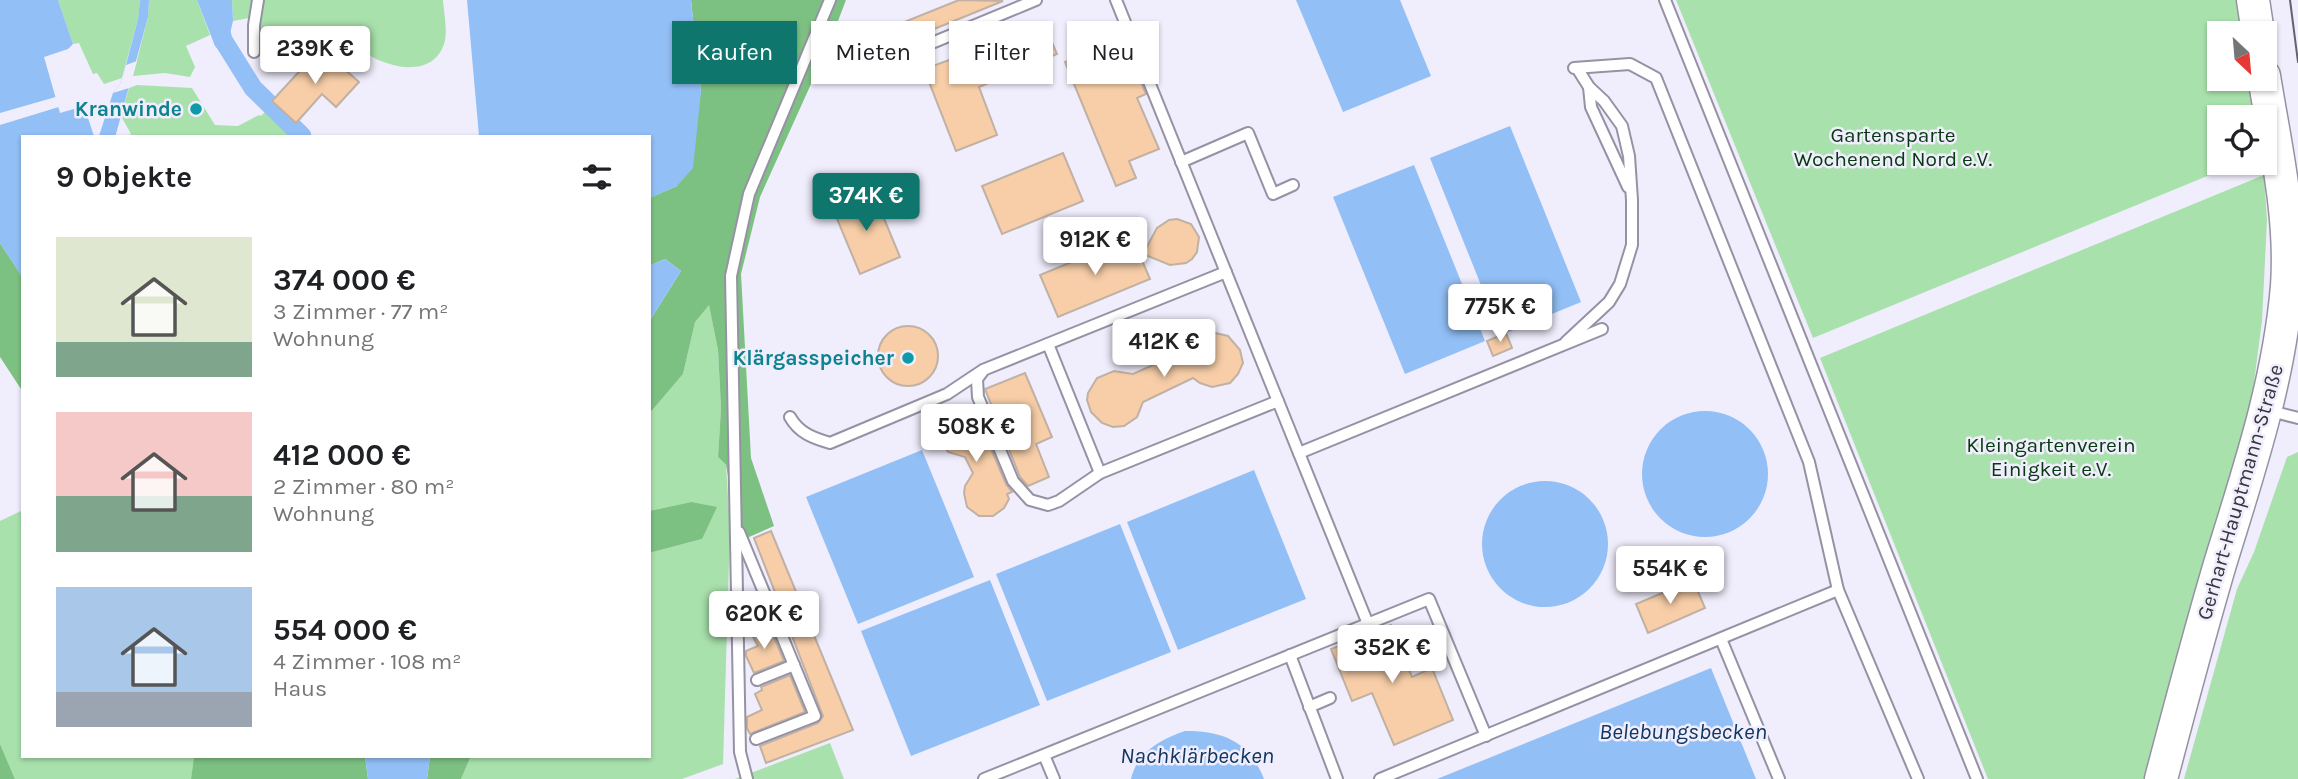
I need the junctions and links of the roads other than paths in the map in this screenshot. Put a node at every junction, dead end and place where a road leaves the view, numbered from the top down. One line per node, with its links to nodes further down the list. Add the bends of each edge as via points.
1 (258, 0): 9 (lane)
2 (830, 0): 26 (lane, via 749,194 731,276)
3 (1036, 0): 8 (lane)
4 (1116, 0): 12 (lane)
5 (1665, 0): 45 (lane)
6 (2253, 0): 7 (street)
7 (2256, 21)
8 (935, 42)
9 (254, 52)
10 (1589, 86): 14 (lane, via 1591,107); 14 (lane, via 1622,126); 27 (lane, via 1576,68 1630,64 1656,78 1809,462)
11 (2266, 91): 21 (street, Gerhart-Hauptmann-Straße, via 2288,248 2278,356)
12 (1181, 162): 13 (lane, via 1248,133 1273,194); 15 (lane)
13 (1293, 185)
14 (1632, 200): 18 (lane, via 1632,245 1620,284 1609,302)
15 (1226, 272): 17 (lane); 20 (lane)
16 (1602, 330): 18 (lane)
17 (1048, 344): 19 (lane); 25 (lane)
18 (1561, 346): 24 (lane)
19 (983, 370): 22 (lane, via 947,394 830,443 797,428); 25 (lane, via 977,379 978,397 1013,481 1030,500 1048,505 1059,501)
20 (1278, 401): 24 (lane); 25 (lane)
21 (2266, 410): 23 (lane); 46 (street, Gerhart-Hauptmann-Straße)
22 (790, 417)
23 (2298, 418)
24 (1299, 453): 28 (lane)
25 (1100, 473)
26 (736, 523): 31 (lane); 38 (lane, via 740,752)
27 (1838, 590): 29 (lane); 44 (lane)
28 (1368, 624): 30 (lane); 35 (lane, via 1429,599)
29 (1721, 639): 35 (lane); 43 (lane)
30 (1290, 655): 34 (lane); 37 (lane)
31 (794, 665): 32 (lane); 36 (lane, via 815,716)
32 (757, 680)
33 (1330, 698): 34 (lane)
34 (1310, 707): 41 (lane)
35 (1486, 736): 42 (lane)
36 (755, 740)
37 (1044, 755): 39 (lane); 40 (lane)
38 (747, 779)
39 (984, 779)
40 (1054, 779)
41 (1337, 779)
42 (1380, 779)
43 (1779, 779)
44 (1917, 779)
45 (1977, 779)
46 (2161, 779)

